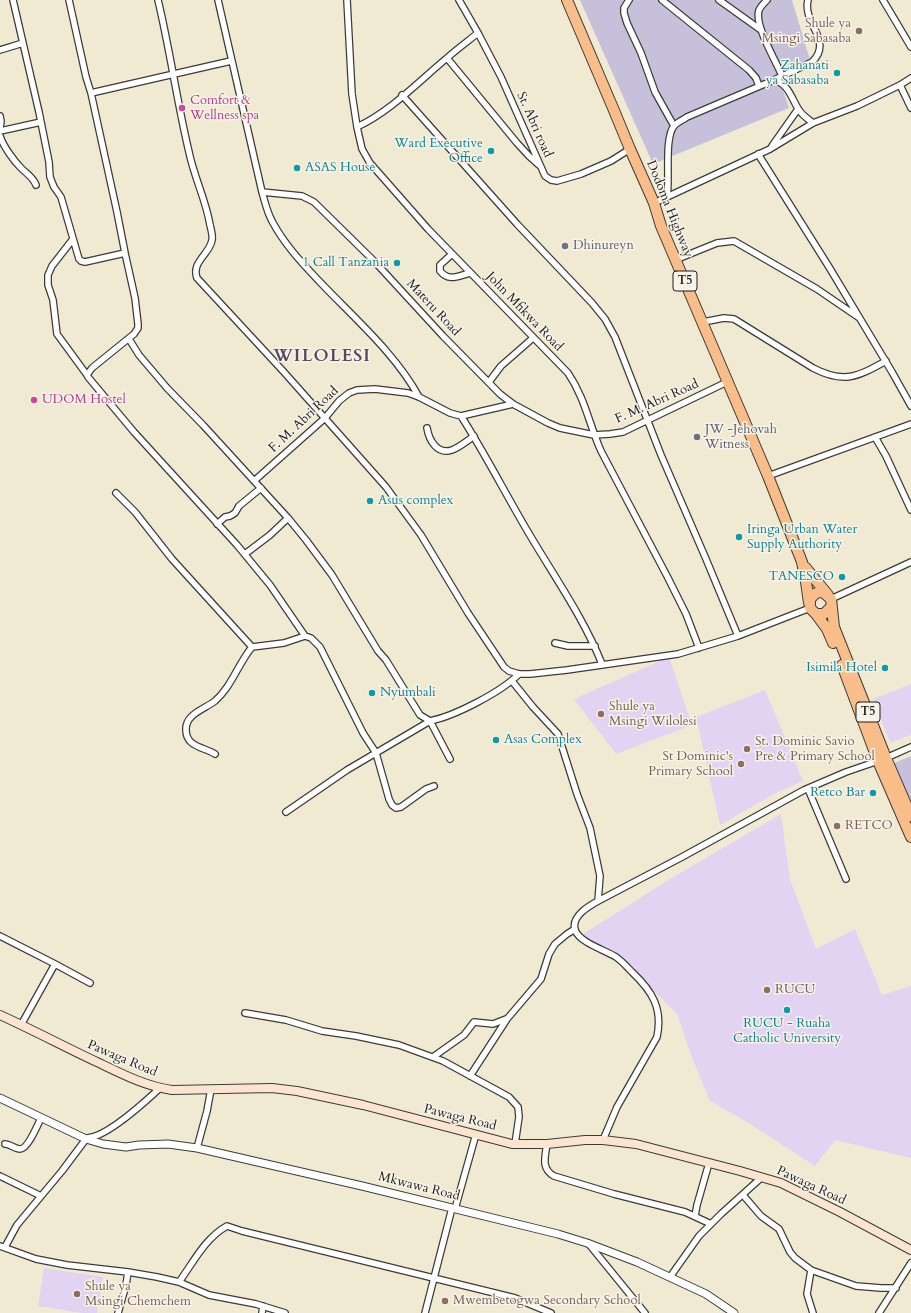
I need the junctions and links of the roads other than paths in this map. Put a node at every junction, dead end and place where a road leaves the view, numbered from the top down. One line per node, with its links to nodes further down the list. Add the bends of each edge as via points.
1 (12, 0): 16 (street)
2 (69, 0): 27 (street)
3 (158, 0): 21 (street)
4 (218, 0): 20 (street)
5 (347, 0): 35 (street, John Mfikwa Road)
6 (459, 0): 15 (street, St. Abri road)
7 (567, 0): 39 (highway, Dodoma Highway / T5)
8 (629, 0): 34 (street, via 624,8 627,23 642,53 655,92)
9 (662, 0): 26 (street, via 749,70)
10 (719, 0): 14 (street)
11 (767, 0): 14 (street, via 758,15)
12 (808, 0): 22 (street, via 807,11 820,41 819,53 812,62)
13 (883, 0): 17 (street)
14 (763, 31): 22 (street)
15 (478, 33): 19 (street); 41 (street, St. Abri road, via 501,77)
16 (23, 43): 18 (street); 32 (street)
17 (911, 47)
18 (0, 50)
19 (447, 58): 28 (street); 41 (street, via 521,148)
20 (231, 61): 21 (street); 43 (street)
21 (172, 74): 27 (street); 63 (street, via 189,155 210,224 212,240 198,263 195,273 197,278)
22 (782, 76): 24 (street)
23 (911, 78): 25 (street)
24 (774, 80): 26 (street); 30 (street, via 785,87)
25 (900, 85): 29 (street); 33 (street)
26 (759, 86): 34 (street, via 687,117)
27 (91, 93): 47 (street)
28 (402, 95): 35 (street, via 377,115); 64 (street, via 605,319 615,337)
29 (911, 108)
30 (798, 109): 33 (street); 38 (street)
31 (0, 116): 36 (street)
32 (41, 122): 36 (street); 46 (street, via 50,177 60,197)
33 (813, 124): 38 (street)
34 (674, 126): 44 (street, via 669,144)
35 (356, 127): 48 (street, John Mfikwa Road, via 362,149 370,164)
36 (0, 129)
37 (0, 136): 42 (street, via 18,164)
38 (770, 149): 40 (street)
39 (630, 150): 41 (street, St. Abri road, via 581,174 557,181 545,176); 45 (highway, Dodoma Highway / T5)
40 (758, 154): 44 (street); 51 (street)
41 (540, 165)
42 (36, 185)
43 (262, 192): 57 (street, Materu Road, via 302,196 314,202); 59 (street, via 271,220 282,238 304,265 389,354)
44 (667, 197): 45 (street)
45 (654, 203): 49 (highway, Dodoma Highway / T5)
46 (73, 239): 47 (street, via 81,261); 56 (street, via 52,266 48,275 48,285 58,334)
47 (125, 253): 54 (street, via 138,324 138,328)
48 (452, 254): 50 (street, John Mfikwa Road); 50 (street, via 440,265 440,271 444,276 453,278)
49 (675, 260): 51 (street, via 717,243 734,241 817,289); 52 (highway, Dodoma Highway / T5)
50 (470, 273): 53 (street, John Mfikwa Road)
51 (859, 318): 55 (street)
52 (703, 322): 55 (street, via 734,319 813,368 834,376 851,377); 58 (highway, Dodoma Highway / T5)
53 (533, 338): 57 (street, via 501,366); 67 (street, John Mfikwa Road, via 568,373 577,386)
54 (129, 339): 56 (street, via 92,368); 71 (street, via 167,388)
55 (886, 361): 61 (street)
56 (87, 375): 76 (street, via 134,432)
57 (489, 382): 60 (street, Materu Road)
58 (727, 382): 64 (street, F. M. Abri Road); 70 (highway, Dodoma Highway / T5)
59 (419, 397): 62 (street, F. M. Abri Road); 63 (street, F. M. Abri Road, via 394,390 357,390 344,396)
60 (513, 404): 62 (street); 67 (street, Materu Road, via 560,428)
61 (911, 406)
62 (461, 416): 68 (street)
63 (324, 418): 71 (street, F. M. Abri Road); 89 (street, via 386,487 417,529 504,667)
64 (648, 420): 67 (street, F. M. Abri Road, via 623,432); 83 (street)
65 (911, 424): 69 (street)
66 (427, 428): 68 (street, via 431,442 446,451 456,448)
67 (594, 435): 87 (street, John Mfikwa Road, via 686,614)
68 (474, 436): 85 (street)
69 (875, 437): 70 (street); 74 (street)
70 (768, 476): 78 (highway, Dodoma Highway / T5)
71 (254, 481): 72 (street)
72 (261, 488): 75 (street); 76 (street, via 238,506 235,513)
73 (116, 493): 86 (street)
74 (911, 510)
75 (288, 518): 77 (street, via 270,536); 91 (street, via 332,575 420,715)
76 (217, 524): 77 (street)
77 (245, 554): 82 (street)
78 (802, 562): 80 (highway, T5); 81 (highway, T5)
79 (911, 562): 80 (street)
80 (830, 600): 81 (highway, via 824,614); 81 (highway, via 820,592 816,593 810,599); 96 (highway, T5, via 834,627)
81 (811, 608): 83 (street); 96 (highway, T5, via 830,636)
82 (305, 636): 86 (street, via 284,643); 93 (street, via 320,647 363,733)
83 (738, 636): 87 (street)
84 (555, 643): 85 (street, via 568,646)
85 (595, 646): 88 (street)
86 (252, 647): 94 (street, via 234,678 216,700 194,714 186,725 188,737 193,745)
87 (699, 648): 88 (street, via 678,654)
88 (602, 664): 89 (street)
89 (519, 674): 90 (street)
90 (512, 681): 91 (street, via 458,711); 103 (street, via 558,734 590,828 600,876)
91 (430, 721): 93 (street); 95 (street)
92 (911, 747): 96 (street)
93 (376, 753): 97 (street, via 389,800 396,808 404,806); 99 (street, via 346,770)
94 (214, 754)
95 (450, 759)
96 (882, 760): 98 (street); 100 (highway, T5); 101 (highway, T5)
97 (434, 786)
98 (808, 789): 102 (street); 103 (street)
99 (286, 812)
100 (911, 816)
101 (911, 838)
102 (846, 879)
103 (598, 901): 104 (street, via 579,914)
104 (575, 929): 110 (street, via 555,944 541,979); 120 (street, via 584,940 616,957 638,977 655,1001 658,1015 657,1037 617,1107)
105 (0, 936): 106 (street)
106 (55, 964): 107 (street); 111 (street)
107 (90, 983)
108 (245, 1013): 112 (street, via 392,1044)
109 (0, 1015): 111 (main road, Pawaga Road)
110 (507, 1019): 112 (street, via 493,1024 474,1022 464,1035); 113 (street)
111 (21, 1025): 114 (main road, Pawaga Road, via 126,1076)
112 (433, 1057): 113 (street)
113 (470, 1076): 122 (street, via 509,1097 518,1106)
114 (160, 1088): 115 (main road, Pawaga Road); 119 (street, via 116,1124 93,1138)
115 (211, 1089): 118 (main road, Pawaga Road, via 272,1088 297,1091); 124 (street)
116 (0, 1098): 117 (street, Mkwawa Road)
117 (41, 1118): 119 (street, Mkwawa Road); 121 (street, via 24,1148)
118 (476, 1134): 122 (main road, Pawaga Road); 130 (street)
119 (85, 1138): 124 (street, Mkwawa Road, via 117,1147 154,1144); 129 (street)
120 (603, 1140): 123 (main road, Pawaga Road); 125 (main road, Pawaga Road, via 636,1144)
121 (5, 1144)
122 (515, 1144): 123 (main road, Pawaga Road)
123 (547, 1144): 131 (street, via 546,1168 554,1176)
124 (197, 1148): 130 (street, Mkwawa Road)
125 (709, 1163): 127 (main road, Pawaga Road); 131 (street)
126 (0, 1176): 129 (street)
127 (762, 1177): 128 (street); 135 (main road, Pawaga Road, via 805,1195)
128 (743, 1195): 132 (street); 137 (street, via 761,1216 779,1229 790,1252)
129 (41, 1196): 134 (street)
130 (454, 1208): 133 (street, Mkwawa Road); 140 (street)
131 (696, 1216): 132 (street)
132 (711, 1224): 139 (street, via 688,1249)
133 (588, 1243): 139 (street, Mkwawa Road); 149 (street)
134 (2, 1247): 138 (street, via 36,1259)
135 (911, 1250)
136 (911, 1263): 142 (street)
137 (811, 1270): 142 (street, via 856,1286); 151 (street, via 807,1294)
138 (128, 1272): 141 (street); 144 (street)
139 (670, 1277): 150 (street, Mkwawa Road, via 706,1294)
140 (433, 1278): 141 (street, via 227,1226 210,1238); 147 (street); 148 (street, via 515,1298)
141 (179, 1282): 143 (street, via 209,1295)
142 (896, 1288): 152 (street)
143 (263, 1306): 145 (street); 146 (street)
144 (118, 1313)
145 (262, 1313)
146 (285, 1313)
147 (425, 1313)
148 (551, 1313)
149 (645, 1313)
150 (733, 1313)
151 (813, 1313)
152 (879, 1313)

